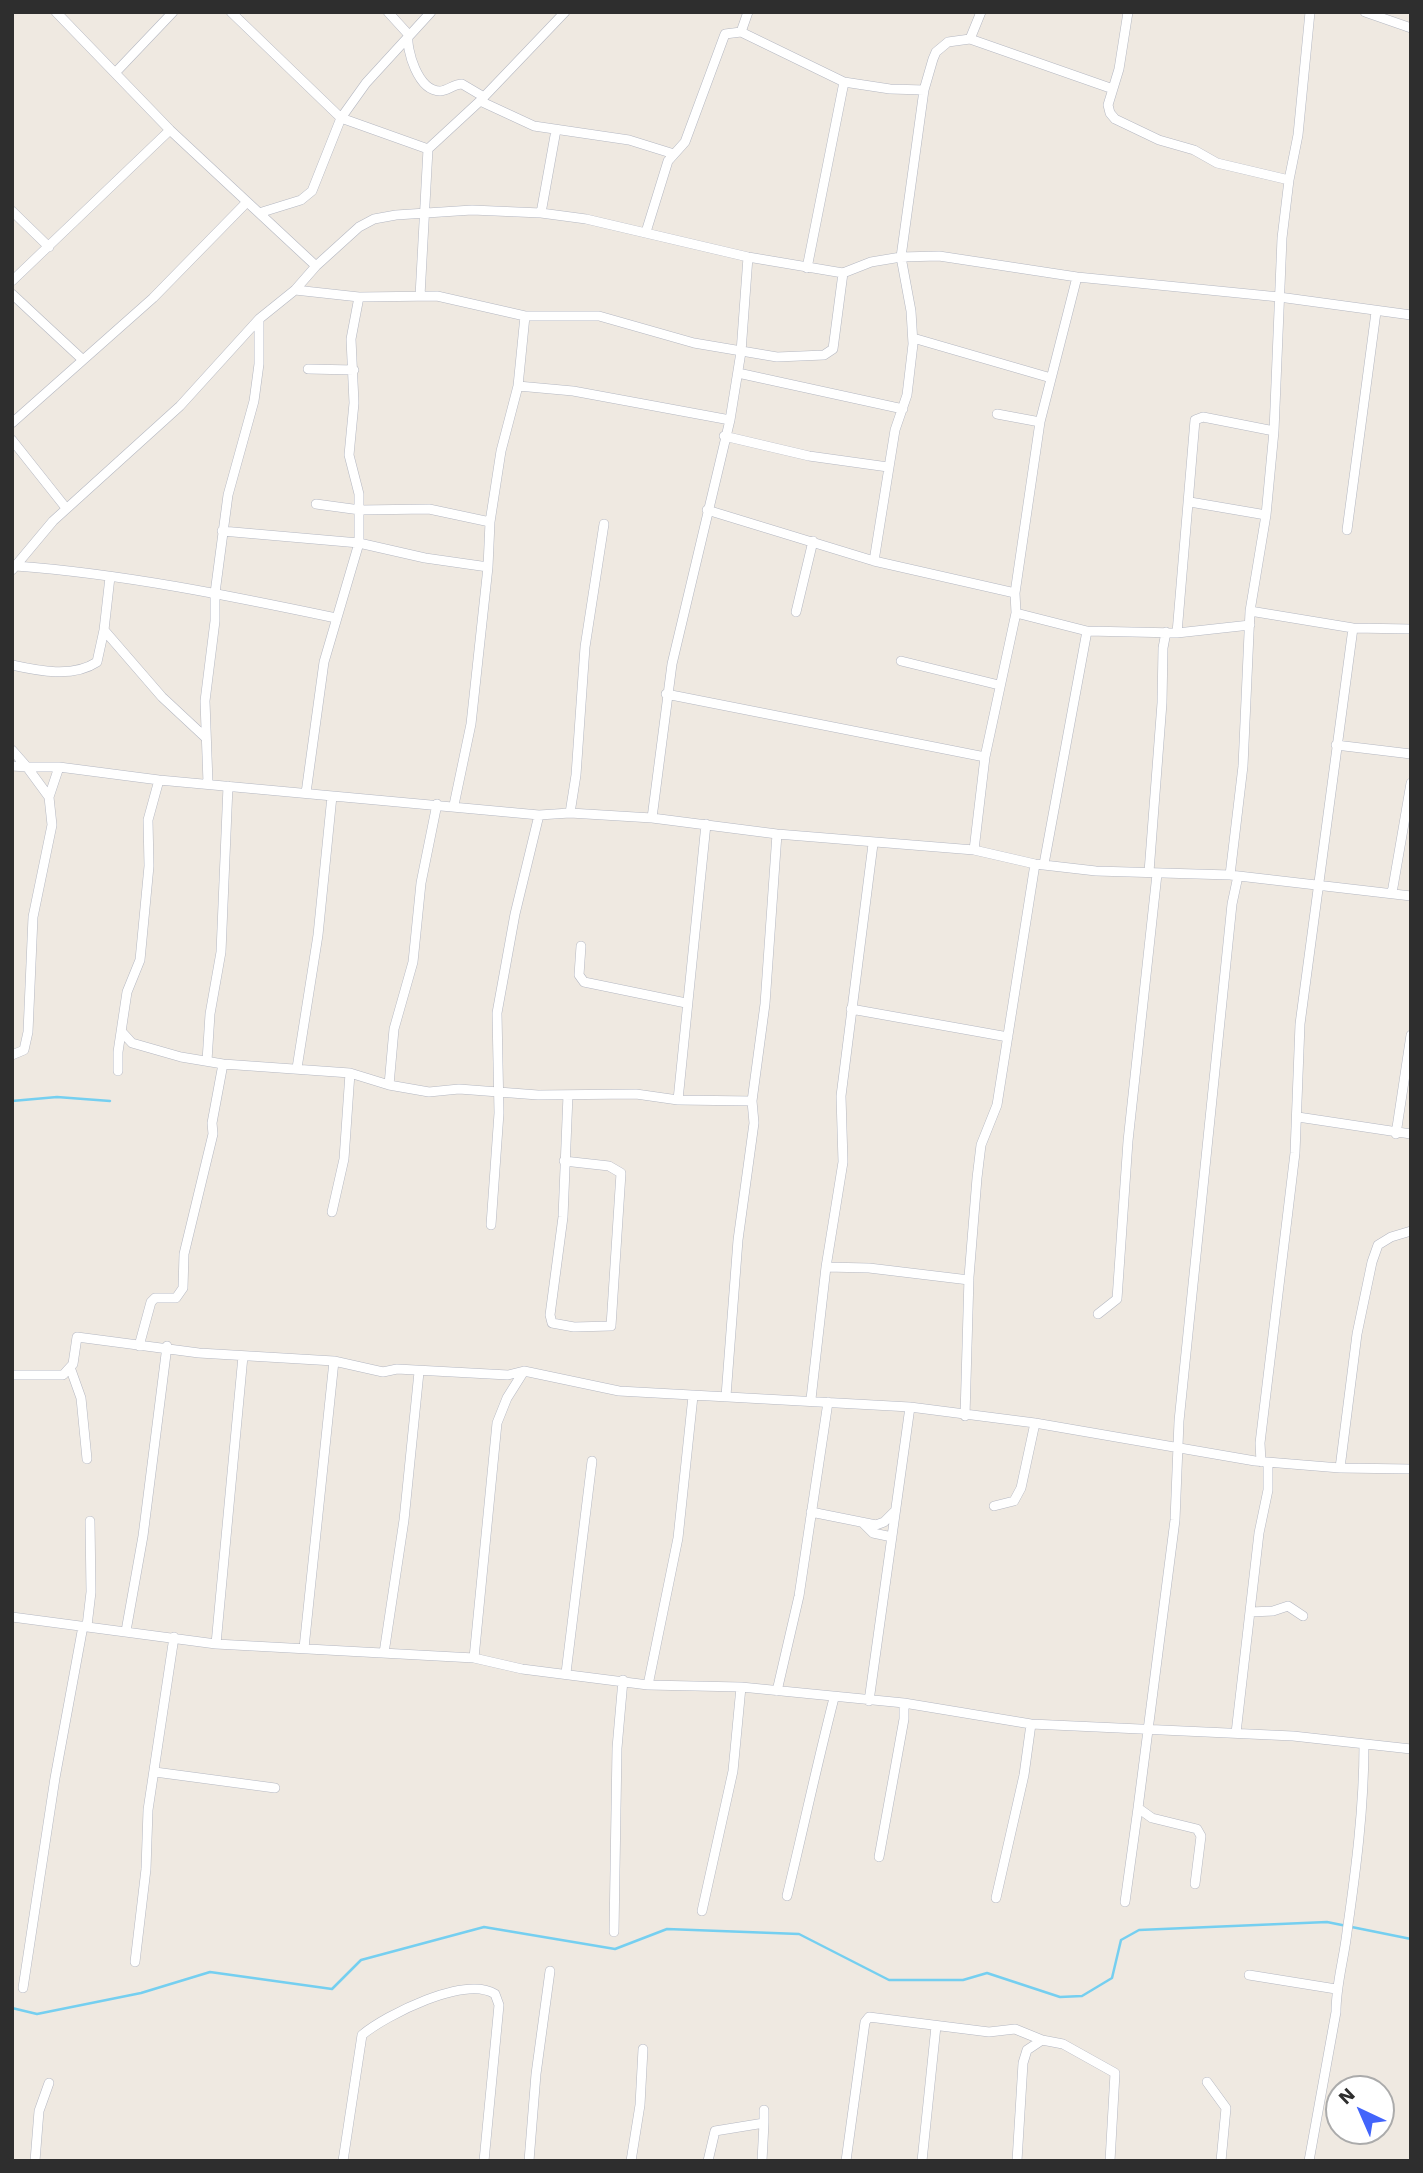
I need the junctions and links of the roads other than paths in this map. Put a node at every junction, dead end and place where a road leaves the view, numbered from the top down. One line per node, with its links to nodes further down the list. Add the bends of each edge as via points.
1 (56, 12): 16 (street)
2 (173, 12): 16 (street)
3 (231, 12): 21 (street)
4 (388, 12): 14 (street)
5 (431, 12): 14 (street)
6 (565, 12): 20 (street)
7 (748, 12): 13 (street)
8 (981, 12): 15 (street)
9 (1128, 12): 18 (street)
10 (1310, 12): 26 (street)
11 (1365, 12): 12 (street)
12 (1411, 28)
13 (741, 32): 17 (street); 25 (street, via 725,34 688,134)
14 (408, 34): 20 (street, via 416,71 433,89 462,84); 21 (street)
15 (970, 39): 18 (street); 19 (street, via 948,42 936,52)
16 (115, 73): 22 (street)
17 (844, 82): 19 (street); 37 (street)
18 (1113, 89): 26 (street, via 1108,105 1115,118 1217,163)
19 (924, 90): 35 (street)
20 (482, 99): 23 (street, via 534,126); 24 (street)
21 (341, 118): 24 (street); 30 (street, via 312,191 301,200)
22 (170, 130): 27 (street); 33 (street)
23 (556, 130): 25 (street, via 629,140); 31 (street)
24 (428, 149): 29 (street)
25 (674, 154): 32 (street)
26 (1289, 180): 45 (street)
27 (246, 203): 30 (street); 52 (street, via 153,298)
28 (12, 211): 33 (street)
29 (423, 212): 31 (street); 36 (street, via 374,219); 43 (street)
30 (259, 213): 36 (street)
31 (541, 213): 32 (street)
32 (646, 232): 34 (street)
33 (49, 247): 40 (street)
34 (748, 257): 37 (street); 51 (street)
35 (901, 257): 38 (street); 39 (street, via 939,257); 50 (street)
36 (316, 266): 41 (street)
37 (807, 268): 38 (street)
38 (843, 273): 51 (street, via 830,352 790,357)
39 (1077, 277): 45 (street); 56 (street)
40 (12, 281)
41 (295, 290): 44 (street); 49 (street)
42 (12, 294): 52 (street)
43 (419, 296): 44 (street); 48 (street, via 454,299)
44 (359, 297): 54 (street, via 351,340)
45 (1279, 297): 46 (street); 63 (street)
46 (1376, 312): 47 (street); 75 (street)
47 (1411, 315)
48 (525, 316): 51 (street, via 599,316); 57 (street)
49 (258, 319): 69 (street, via 180,406); 76 (street, via 254,401)
50 (912, 338): 56 (street); 58 (street)
51 (741, 352): 55 (street)
52 (83, 360): 62 (street)
53 (308, 369): 54 (street)
54 (354, 370): 70 (street, via 349,455)
55 (738, 373): 58 (street); 60 (street)
56 (1051, 378): 61 (street)
57 (518, 386): 60 (street, via 573,391); 73 (street, via 501,451)
58 (903, 409): 66 (street)
59 (997, 414): 61 (street)
60 (730, 420): 64 (street)
61 (1040, 422): 84 (street)
62 (12, 423)
63 (1274, 431): 67 (street, via 1203,417 1195,420); 72 (street)
64 (724, 436): 66 (street, via 810,456); 71 (street)
65 (12, 440): 69 (street)
66 (888, 467): 79 (street)
67 (1190, 502): 72 (street); 94 (street)
68 (316, 504): 70 (street)
69 (66, 508): 81 (street)
70 (360, 510): 73 (street, via 429,509); 78 (street)
71 (707, 510): 77 (street); 98 (street)
72 (1266, 515): 85 (street)
73 (490, 523): 80 (street)
74 (604, 524): 116 (street, via 586,647)
75 (1347, 530)
76 (222, 531): 78 (street); 83 (street)
77 (813, 541): 79 (street); 86 (street)
78 (359, 543): 80 (street); 88 (street)
79 (874, 561): 84 (street)
80 (488, 567): 115 (street, via 471,724)
81 (14, 568): 82 (street)
82 (110, 577): 83 (street); 92 (street)
83 (215, 593): 88 (street); 99 (street)
84 (1015, 593): 87 (street)
85 (1250, 611): 89 (street); 90 (street)
86 (796, 612)
87 (1016, 613): 93 (street); 97 (street)
88 (336, 618): 111 (street, via 324,662)
89 (1250, 625): 94 (street); 125 (street)
90 (1353, 628): 91 (street); 100 (street)
91 (1411, 629)
92 (104, 630): 96 (street, via 97,662 87,668 36,670); 99 (street, via 162,697)
93 (1087, 631): 94 (street); 123 (street)
94 (1172, 633): 124 (street, via 1163,648)
95 (901, 661): 97 (street)
96 (12, 665)
97 (999, 685): 103 (street)
98 (666, 694): 103 (street); 118 (street)
99 (206, 738): 108 (street)
100 (1336, 745): 102 (street); 126 (street)
101 (12, 750): 105 (street)
102 (1411, 754)
103 (985, 757): 122 (street)
104 (12, 766): 105 (street)
105 (27, 767): 106 (street); 113 (street)
106 (59, 767): 107 (street); 113 (street)
107 (159, 780): 108 (street); 132 (street, via 148,820 149,866 140,960 127,992)
108 (208, 783): 110 (street)
109 (1411, 783): 127 (street)
110 (228, 786): 111 (street); 136 (street, via 221,952)
111 (306, 793): 112 (street)
112 (332, 796): 114 (street); 138 (street, via 318,934)
113 (49, 797): 135 (street, via 52,825 33,917 28,1032 24,1050)
114 (437, 804): 115 (street); 141 (street, via 421,883 413,962 394,1029)
115 (454, 805): 117 (street)
116 (570, 813): 117 (street); 118 (street)
117 (539, 815): 142 (street, via 498,1013)
118 (652, 818): 119 (street)
119 (706, 824): 120 (street); 130 (street)
120 (777, 834): 121 (street); 145 (street, via 765,1004)
121 (873, 844): 122 (street); 131 (street)
122 (974, 850): 123 (street)
123 (1040, 864): 124 (street); 134 (street)
124 (1153, 873): 125 (street); 155 (street, via 1117,1299)
125 (1234, 876): 126 (street); 171 (street)
126 (1318, 888): 127 (street); 146 (street, via 1300,1024)
127 (1392, 893): 128 (street)
128 (1411, 896)
129 (581, 946): 130 (street, via 579,975 584,982)
130 (686, 1003): 144 (street)
131 (851, 1009): 134 (street); 153 (street, via 841,1096 843,1162)
132 (122, 1032): 136 (street, via 132,1043); 139 (street)
133 (1411, 1035): 147 (street)
134 (1008, 1037): 154 (street, via 997,1105 981,1145)
135 (12, 1055)
136 (206, 1060): 137 (street)
137 (223, 1064): 138 (street); 156 (street, via 213,1134 184,1254 180,1296 155,1298)
138 (297, 1068): 140 (street)
139 (118, 1071)
140 (350, 1073): 141 (street); 150 (street, via 344,1159)
141 (389, 1085): 142 (street, via 429,1092)
142 (499, 1093): 143 (street); 151 (street)
143 (568, 1095): 144 (street, via 636,1094); 149 (street)
144 (678, 1100): 145 (street)
145 (752, 1101): 164 (street, via 754,1123 738,1240)
146 (1298, 1117): 147 (street); 174 (street, via 1260,1443)
147 (1396, 1134): 148 (street)
148 (1411, 1134)
149 (564, 1160): 149 (street, via 609,1166 621,1173 611,1326 561,1326 552,1322 550,1315 560,1247)
150 (332, 1212)
151 (491, 1225)
152 (1411, 1231): 175 (street, via 1378,1245 1357,1334)
153 (826, 1267): 154 (street); 166 (street)
154 (969, 1280): 169 (street)
155 (1098, 1314)
156 (139, 1346): 157 (street); 160 (street, via 77,1337)
157 (167, 1346): 158 (street); 187 (street)
158 (243, 1356): 159 (street); 189 (street)
159 (334, 1361): 162 (street, via 383,1372); 190 (street)
160 (71, 1370): 163 (street, via 51,1376); 172 (street, via 81,1398)
161 (524, 1371): 162 (street, via 508,1375); 165 (street, via 619,1391); 192 (street, via 497,1423)
162 (419, 1372): 191 (street)
163 (14, 1373)
164 (726, 1395): 165 (street); 166 (street)
165 (693, 1396): 195 (street, via 678,1538)
166 (811, 1399): 167 (street)
167 (828, 1402): 168 (street); 179 (street)
168 (910, 1407): 169 (street); 178 (street)
169 (965, 1416): 170 (street)
170 (1035, 1423): 171 (street); 177 (street, via 1021,1488 1013,1501)
171 (1177, 1448): 174 (street); 202 (street, via 1174,1531)
172 (87, 1459)
173 (592, 1461): 193 (street)
174 (1265, 1462): 175 (street); 183 (street, via 1268,1490)
175 (1340, 1468): 176 (street)
176 (1411, 1469)
177 (994, 1506)
178 (896, 1510): 181 (street, via 879,1524); 182 (street)
179 (811, 1512): 181 (street); 197 (street, via 799,1596)
180 (90, 1521): 186 (street, via 91,1592)
181 (862, 1522): 182 (street, via 873,1533)
182 (892, 1537): 199 (street)
183 (1251, 1612): 184 (street, via 1288,1606); 203 (street)
184 (1303, 1616)
185 (12, 1617): 186 (street)
186 (85, 1626): 187 (street); 219 (street, via 55,1778)
187 (126, 1631): 188 (street)
188 (174, 1637): 189 (street); 206 (street)
189 (216, 1644): 190 (street)
190 (304, 1648): 191 (street)
191 (384, 1653): 192 (street)
192 (474, 1658): 193 (street, via 522,1670)
193 (566, 1674): 194 (street)
194 (624, 1680): 195 (street); 215 (street, via 617,1748)
195 (648, 1685): 196 (street)
196 (741, 1687): 197 (street); 214 (street, via 733,1771)
197 (777, 1691): 198 (street)
198 (834, 1698): 199 (street); 211 (street)
199 (869, 1701): 200 (street)
200 (904, 1703): 201 (street); 209 (street)
201 (1031, 1724): 202 (street); 212 (street)
202 (1147, 1729): 203 (street); 208 (street)
203 (1236, 1733): 204 (street)
204 (1364, 1744): 205 (street); 220 (street, via 1360,1848)
205 (1411, 1748)
206 (155, 1772): 207 (street); 216 (street)
207 (275, 1788)
208 (1138, 1808): 210 (street, via 1152,1818 1197,1829 1201,1836); 213 (street)
209 (879, 1857)
210 (1195, 1884)
211 (787, 1896)
212 (996, 1898)
213 (1125, 1902)
214 (702, 1911)
215 (614, 1932)
216 (135, 1962)
217 (550, 1971): 231 (street)
218 (1249, 1975): 220 (street)
219 (23, 1988)
220 (1336, 1989): 240 (street, via 1336,2012)
221 (936, 2026): 222 (street, via 989,2032 1015,2029); 235 (street, via 867,2019); 236 (street)
222 (1042, 2040): 237 (street, via 1027,2050 1023,2063); 238 (street, via 1063,2044 1115,2073)
223 (643, 2049): 232 (street)
224 (1208, 2082): 239 (street, via 1226,2108)
225 (49, 2083): 228 (street, via 39,2111)
226 (764, 2110): 227 (street)
227 (764, 2123): 233 (street, via 715,2132); 234 (street)
228 (36, 2161)
229 (343, 2161): 230 (street, via 362,2035 419,2004 478,1989 495,1994 499,2005)
230 (484, 2161)
231 (529, 2161)
232 (631, 2161)
233 (708, 2161)
234 (762, 2161)
235 (846, 2161)
236 (922, 2161)
237 (1017, 2161)
238 (1110, 2161)
239 (1221, 2161)
240 (1309, 2161)

